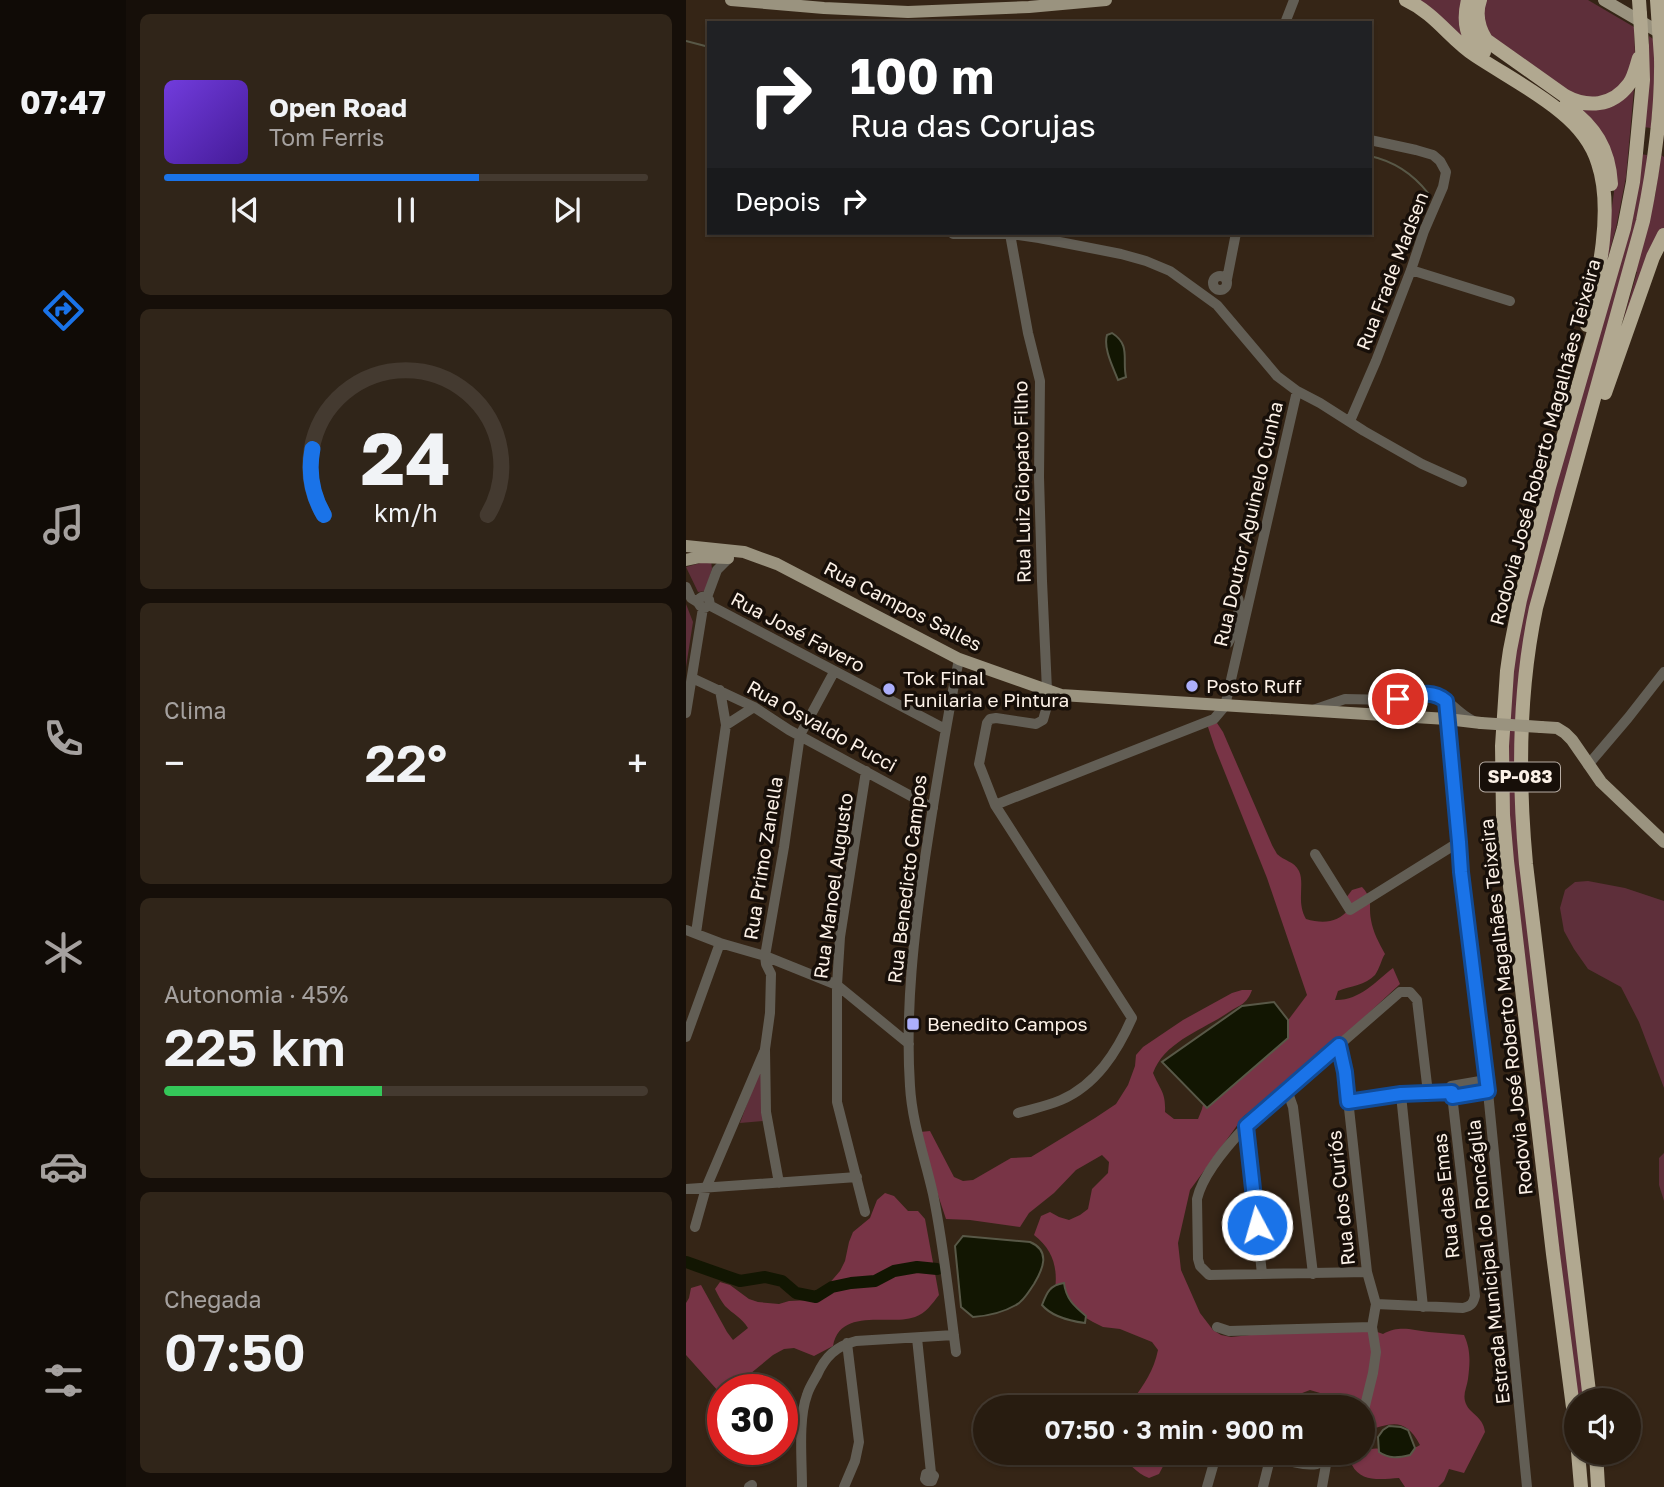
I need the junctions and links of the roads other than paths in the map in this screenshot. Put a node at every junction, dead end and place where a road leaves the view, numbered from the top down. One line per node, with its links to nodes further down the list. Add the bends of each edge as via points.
1 (731, 0): 4 (main road, via 908,12)
2 (812, 0): 3 (main road, via 909,5)
3 (1009, 0)
4 (1106, 0)
5 (1406, 0): 23 (highway, via 1425,10 1473,54 1562,112 1587,140 1603,182)
6 (1468, 0): 23 (highway, via 1465,24 1479,49 1581,117 1604,148 1611,185)
7 (1480, 0): 15 (highway, via 1477,19 1486,40 1564,96 1583,104 1610,100 1624,90)
8 (1604, 0): 14 (main road)
9 (1639, 0): 15 (highway, Rodovia José Roberto Magalhães Teixeira / SP-083, bridge)
10 (1656, 0): 12 (main road); 16 (highway, Rodovia José Roberto Magalhães Teixeira / SP-083, bridge)
11 (1290, 3): 13 (street)
12 (1664, 6)
13 (1286, 21)
14 (1664, 35)
15 (1642, 47): 31 (highway, Rodovia José Roberto Magalhães Teixeira / SP-083, via 1636,153 1624,228)
16 (1661, 62): 17 (highway); 32 (highway, Rodovia José Roberto Magalhães Teixeira / SP-083, via 1654,167 1637,245)
17 (1664, 90)
18 (1372, 140): 24 (street, Rua Frade Madsen, via 1433,155 1446,172)
19 (1010, 235): 46 (street, Rua Luiz Giopato Filho, via 1040,381 1042,581)
20 (1017, 235): 25 (street, via 1146,261)
21 (1236, 235): 26 (street)
22 (1664, 235): 32 (highway)
23 (1601, 258): 31 (highway)
24 (1411, 270): 27 (street); 29 (street, Rua Frade Madsen)
25 (1190, 285): 26 (street); 26 (street, via 1200,293)
26 (1219, 290): 28 (street, via 1278,376)
27 (1510, 301)
28 (1297, 391): 29 (street); 49 (street, Rua Doutor Aguinelo Cunha)
29 (1350, 421): 30 (street)
30 (1462, 482)
31 (1549, 487): 100 (highway, Rodovia José Roberto Magalhães Teixeira / SP-083, via 1510,650 1502,780 1507,861)
32 (1568, 489): 101 (highway, Rodovia José Roberto Magalhães Teixeira / SP-083, via 1527,657 1520,785 1527,878)
33 (687, 546): 34 (main road, Rua Campos Salles)
34 (712, 558): 35 (main road); 35 (main road, Rua Campos Salles, via 744,552); 36 (main road); 39 (street)
35 (763, 559): 41 (main road, Rua Campos Salles)
36 (686, 560)
37 (686, 587): 39 (street, Rua José Favero, via 691,598)
38 (1232, 594): 40 (street, via 1240,603)
39 (704, 603): 42 (street, Rua José Favero); 44 (street)
40 (1228, 643)
41 (959, 659): 46 (main road, Rua Campos Salles); 58 (street, Rua Benedicto Campos)
42 (834, 671): 58 (street, Rua José Favero); 59 (street, Rua Primo Zanella)
43 (1664, 672): 60 (street)
44 (692, 678): 45 (street, Rua Osvaldo Pucci); 52 (street)
45 (720, 690): 50 (street, Rua Osvaldo Pucci); 57 (street)
46 (1049, 691): 49 (main road, Rua Campos Salles); 62 (street, via 1041,722 996,718 987,723 979,764)
47 (1409, 697): 48 (street, via 1433,693); 51 (street, via 1345,699); 53 (street, via 1403,705)
48 (1446, 701): 54 (street, via 1443,712); 55 (street, Estrada Municipal do Roncáglia); 56 (street)
49 (1225, 706): 51 (main road, Rua Campos Salles); 62 (street, via 1214,719)
50 (754, 707): 57 (street); 59 (street, Rua Osvaldo Pucci)
51 (1311, 711): 53 (main road, Rua Campos Salles)
52 (686, 713)
53 (1408, 717): 54 (main road, Rua Campos Salles)
54 (1433, 718): 55 (main road, Rua Campos Salles)
55 (1447, 719): 56 (main road, Rua Campos Salles); 64 (street, Estrada Municipal do Roncáglia)
56 (1480, 723): 60 (main road, Rua Campos Salles, bridge, via 1557,728 1572,740)
57 (726, 725): 67 (street)
58 (945, 729): 63 (street, Rua Benedicto Campos)
59 (800, 735): 61 (street, Rua Osvaldo Pucci); 69 (street, Rua Primo Zanella)
60 (1588, 765): 65 (main road, Rua Campos Salles)
61 (866, 771): 63 (street, Rua Osvaldo Pucci); 70 (street, Rua Manoel Augusto)
62 (995, 805): 81 (street, via 1132,1018 1120,1045 1080,1090)
63 (933, 808): 72 (street, Rua Benedicto Campos, via 913,955)
64 (1459, 842): 66 (street, via 1350,910); 75 (street, Estrada Municipal do Roncáglia)
65 (1664, 842)
66 (1315, 854)
67 (691, 931): 68 (street)
68 (720, 943): 69 (street); 71 (street)
69 (765, 956): 70 (street); 74 (street, Rua Primo Zanella, via 771,974)
70 (836, 985): 72 (street); 83 (street, Rua Manoel Augusto, via 837,1102)
71 (686, 1037)
72 (909, 1044): 96 (street, Rua Benedicto Campos, via 915,1124 933,1193)
73 (1339, 1045): 76 (street); 78 (street, via 1400,992 1410,992 1417,1000); 80 (street, Rua dos Curiós)
74 (765, 1049): 84 (street, Rua Primo Zanella, via 766,1112); 85 (street)
75 (1487, 1086): 77 (street); 115 (street, Estrada Municipal do Roncáglia)
76 (1287, 1090): 82 (street); 91 (street, via 1293,1107)
77 (1452, 1091): 78 (street); 93 (street, Rua das Emas, via 1475,1296 1470,1307)
78 (1428, 1093): 79 (street)
79 (1401, 1094): 80 (street); 93 (street)
80 (1348, 1102): 89 (street, Rua dos Curiós)
81 (1018, 1113)
82 (1246, 1126): 90 (street); 90 (street, via 1215,1163 1199,1192 1198,1259 1209,1275)
83 (857, 1177): 84 (street); 87 (street, Rua Manoel Augusto)
84 (779, 1183): 85 (street)
85 (706, 1188): 86 (street); 88 (street)
86 (686, 1189)
87 (865, 1212)
88 (695, 1227)
89 (1367, 1272): 91 (street); 92 (street, Rua dos Curiós)
90 (1262, 1274): 91 (street)
91 (1313, 1274)
92 (1376, 1304): 93 (street); 95 (street)
93 (1423, 1307)
94 (1217, 1327): 95 (street, via 1229,1331)
95 (1372, 1327): 102 (street, via 1376,1352)
96 (954, 1335): 97 (street); 99 (street, Rua Benedicto Campos)
97 (917, 1338): 98 (street); 108 (street)
98 (847, 1343): 109 (street, via 825,1360 807,1395 802,1419); 110 (street, via 859,1442)
99 (956, 1352)
100 (1570, 1388)
101 (1589, 1388)
102 (1368, 1395)
103 (1213, 1465): 112 (street)
104 (1265, 1465): 113 (street)
105 (1323, 1465): 114 (street)
106 (1579, 1465): 116 (highway)
107 (1597, 1465): 117 (highway)
108 (929, 1480): 111 (street)
109 (802, 1487)
110 (844, 1487)
111 (944, 1487)
112 (1207, 1487)
113 (1262, 1487)
114 (1322, 1487)
115 (1527, 1487)
116 (1581, 1487)
117 (1598, 1487)

